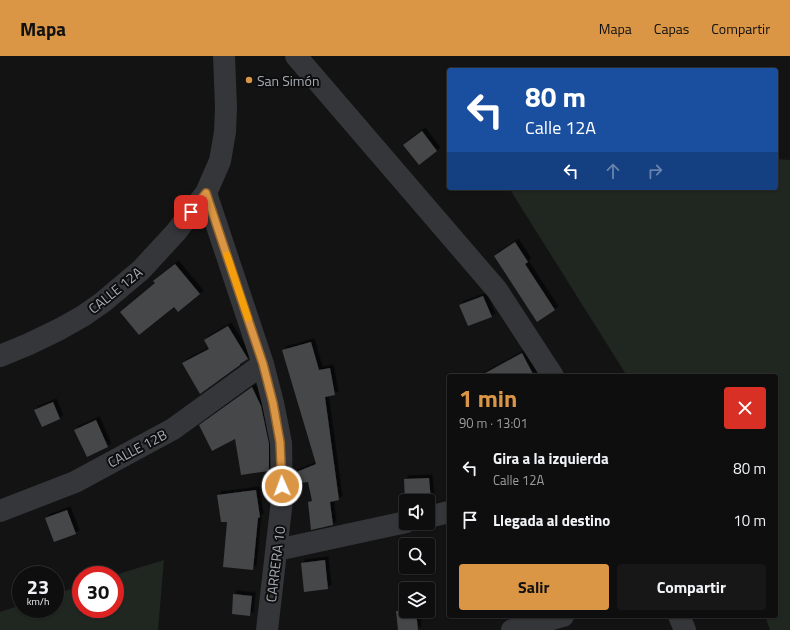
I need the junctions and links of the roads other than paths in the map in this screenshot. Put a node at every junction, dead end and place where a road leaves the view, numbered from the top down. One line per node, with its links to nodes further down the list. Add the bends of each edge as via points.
1 (224, 56): 3 (street, via 225,132 220,161)
2 (296, 56): 6 (street, via 497,290)
3 (206, 193): 4 (street, CALLE 12A, via 176,232 141,270 103,302 60,329); 5 (street, CARRERA 10)
4 (0, 356)
5 (263, 364): 7 (street, CALLE 12B, via 173,429 75,482); 11 (street, CARRERA 10, via 280,442 282,500)
6 (552, 374)
7 (0, 511)
8 (447, 512): 9 (street)
9 (435, 515)
10 (399, 524): 11 (street)
11 (277, 550): 14 (street, CARRERA 10)
12 (556, 618): 15 (street)
13 (680, 618): 16 (street)
14 (267, 630)
15 (512, 630)
16 (685, 630)

